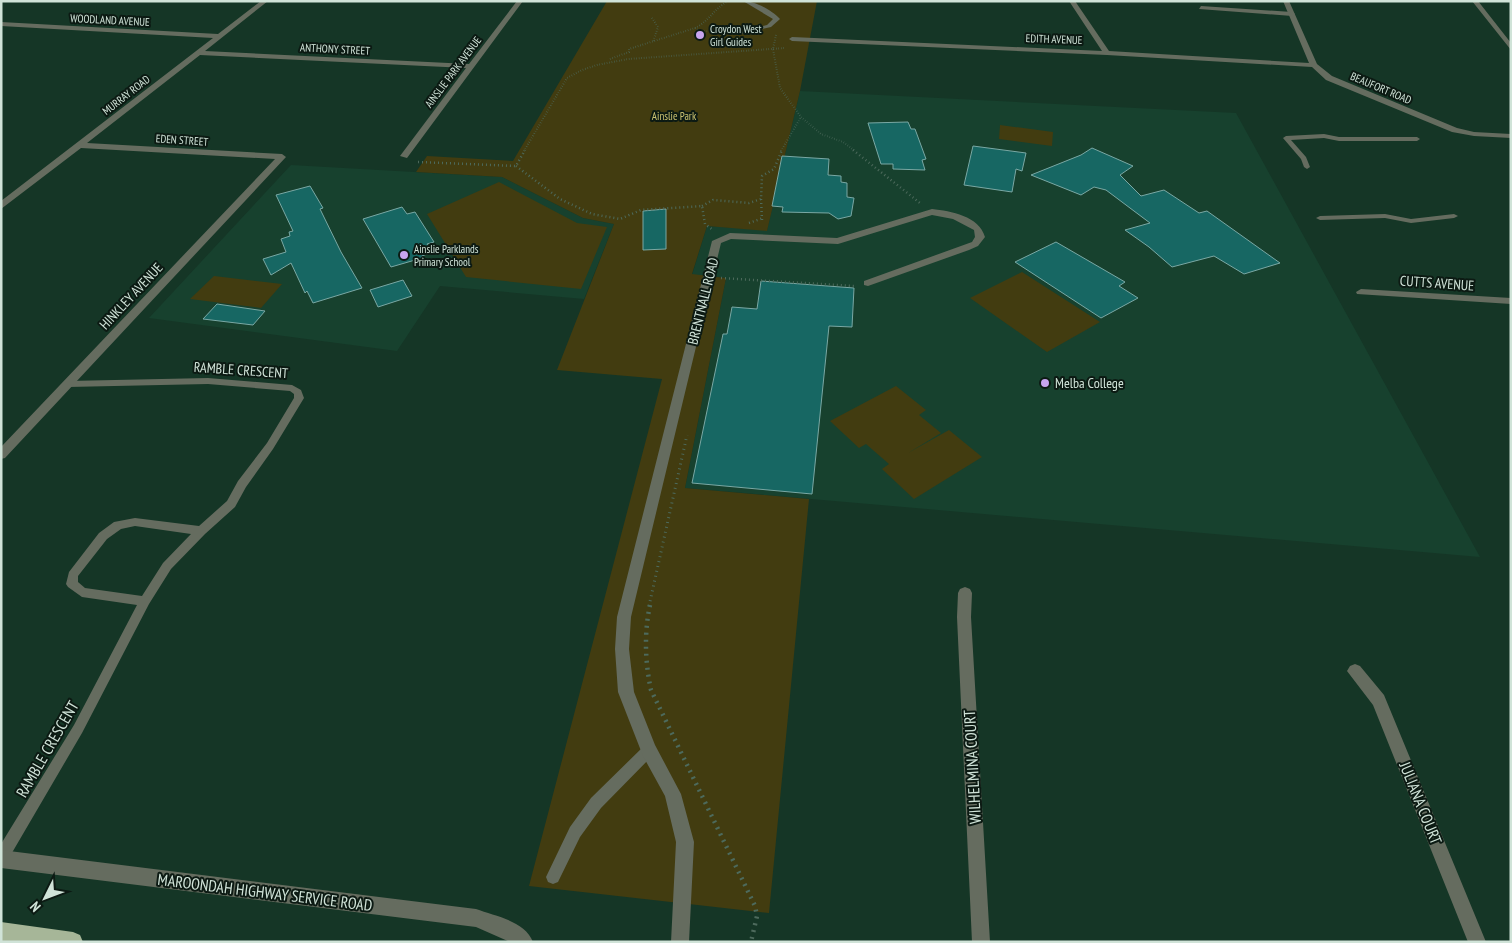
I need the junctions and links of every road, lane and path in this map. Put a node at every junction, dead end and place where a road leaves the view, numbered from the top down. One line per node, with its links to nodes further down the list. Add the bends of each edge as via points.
1 (265, 1): 17 (street, MURRAY ROAD)
2 (520, 1): 27 (street, AINSLIE PARK AVENUE)
3 (728, 1): 14 (path, via 716,8 705,24)
4 (746, 1): 13 (street, via 774,16 776,19)
5 (1072, 1): 24 (street)
6 (1286, 1): 9 (street, BEAUFORT ROAD)
7 (1475, 1): 21 (street)
8 (1201, 8): 9 (lane)
9 (1292, 14): 26 (street, BEAUFORT ROAD)
10 (652, 18): 19 (path, via 658,27)
11 (1, 24): 12 (street, WOODLAND AVENUE)
12 (14, 25): 15 (street); 17 (street, WOODLAND AVENUE)
13 (769, 26): 16 (street); 22 (path, via 777,31)
14 (695, 28): 16 (path); 19 (path)
15 (1, 32)
16 (743, 33)
17 (218, 36): 23 (street, MURRAY ROAD)
18 (792, 39): 24 (street, EDITH AVENUE)
19 (653, 42): 25 (path, via 629,49 629,52)
20 (791, 48): 22 (path)
21 (1511, 48)
22 (773, 49): 25 (path); 28 (path, via 780,88)
23 (198, 53): 27 (street, ANTHONY STREET); 31 (street, MURRAY ROAD)
24 (1108, 53): 26 (street, EDITH AVENUE)
25 (604, 62): 35 (path, via 567,78)
26 (1314, 64): 29 (street, BEAUFORT ROAD, via 1329,78 1455,130)
27 (471, 66): 32 (street, AINSLIE PARK AVENUE)
28 (801, 117): 37 (path, via 774,169 762,176); 40 (path, via 821,134 843,142)
29 (1511, 136)
30 (1417, 139): 36 (lane, via 1286,138)
31 (80, 145): 33 (street, EDEN STREET); 38 (street, MURRAY ROAD)
32 (404, 156)
33 (282, 157): 51 (street, HINKLEY AVENUE)
34 (418, 162): 35 (path)
35 (516, 166): 39 (path, via 560,199 592,214 620,219 641,210)
36 (1307, 166)
37 (761, 199): 39 (path, via 748,203 713,200); 44 (path, via 763,218)
38 (1, 206)
39 (702, 206): 43 (path, via 705,224)
40 (932, 212): 44 (street, via 838,241); 47 (street, via 966,220 978,229 980,237 966,248)
41 (1454, 216): 42 (lane, via 1411,222 1385,216)
42 (1320, 218)
43 (723, 238): 44 (street); 45 (street, BRENTNALL ROAD, via 717,241)
44 (759, 238)
45 (708, 277): 46 (path); 58 (street, BRENTNALL ROAD, via 624,617 622,649 626,692)
46 (724, 278): 47 (path, via 852,286); 48 (path)
47 (868, 283)
48 (722, 288)
49 (1361, 292): 50 (street, CUTTS AVENUE)
50 (1511, 301)
51 (68, 384): 53 (street, HINKLEY AVENUE); 54 (lane, RAMBLE CRESCENT, via 208,381 292,388 298,392 299,398 231,504)
52 (688, 432): 65 (path, via 647,617 646,666 650,690 755,906)
53 (1, 454)
54 (201, 531): 56 (lane, RAMBLE CRESCENT, via 167,566); 56 (lane, via 135,522 118,525 103,536 73,575 72,584 82,592)
55 (964, 593): 66 (street, WILHELMINA COURT)
56 (145, 600): 59 (lane, RAMBLE CRESCENT, via 78,729)
57 (1355, 671): 67 (street, JULIANA COURT, via 1379,700)
58 (649, 750): 60 (lane, via 596,803 575,832); 64 (street, BRENTNALL ROAD, via 673,794 685,842)
59 (1, 858): 63 (street, MAROONDAH HIGHWAY SERVICE ROAD, via 476,918 513,932)
60 (553, 877)
61 (1, 932): 62 (highway)
62 (73, 942)
63 (524, 942)
64 (680, 942)
65 (751, 942)
66 (981, 942)
67 (1477, 942)

